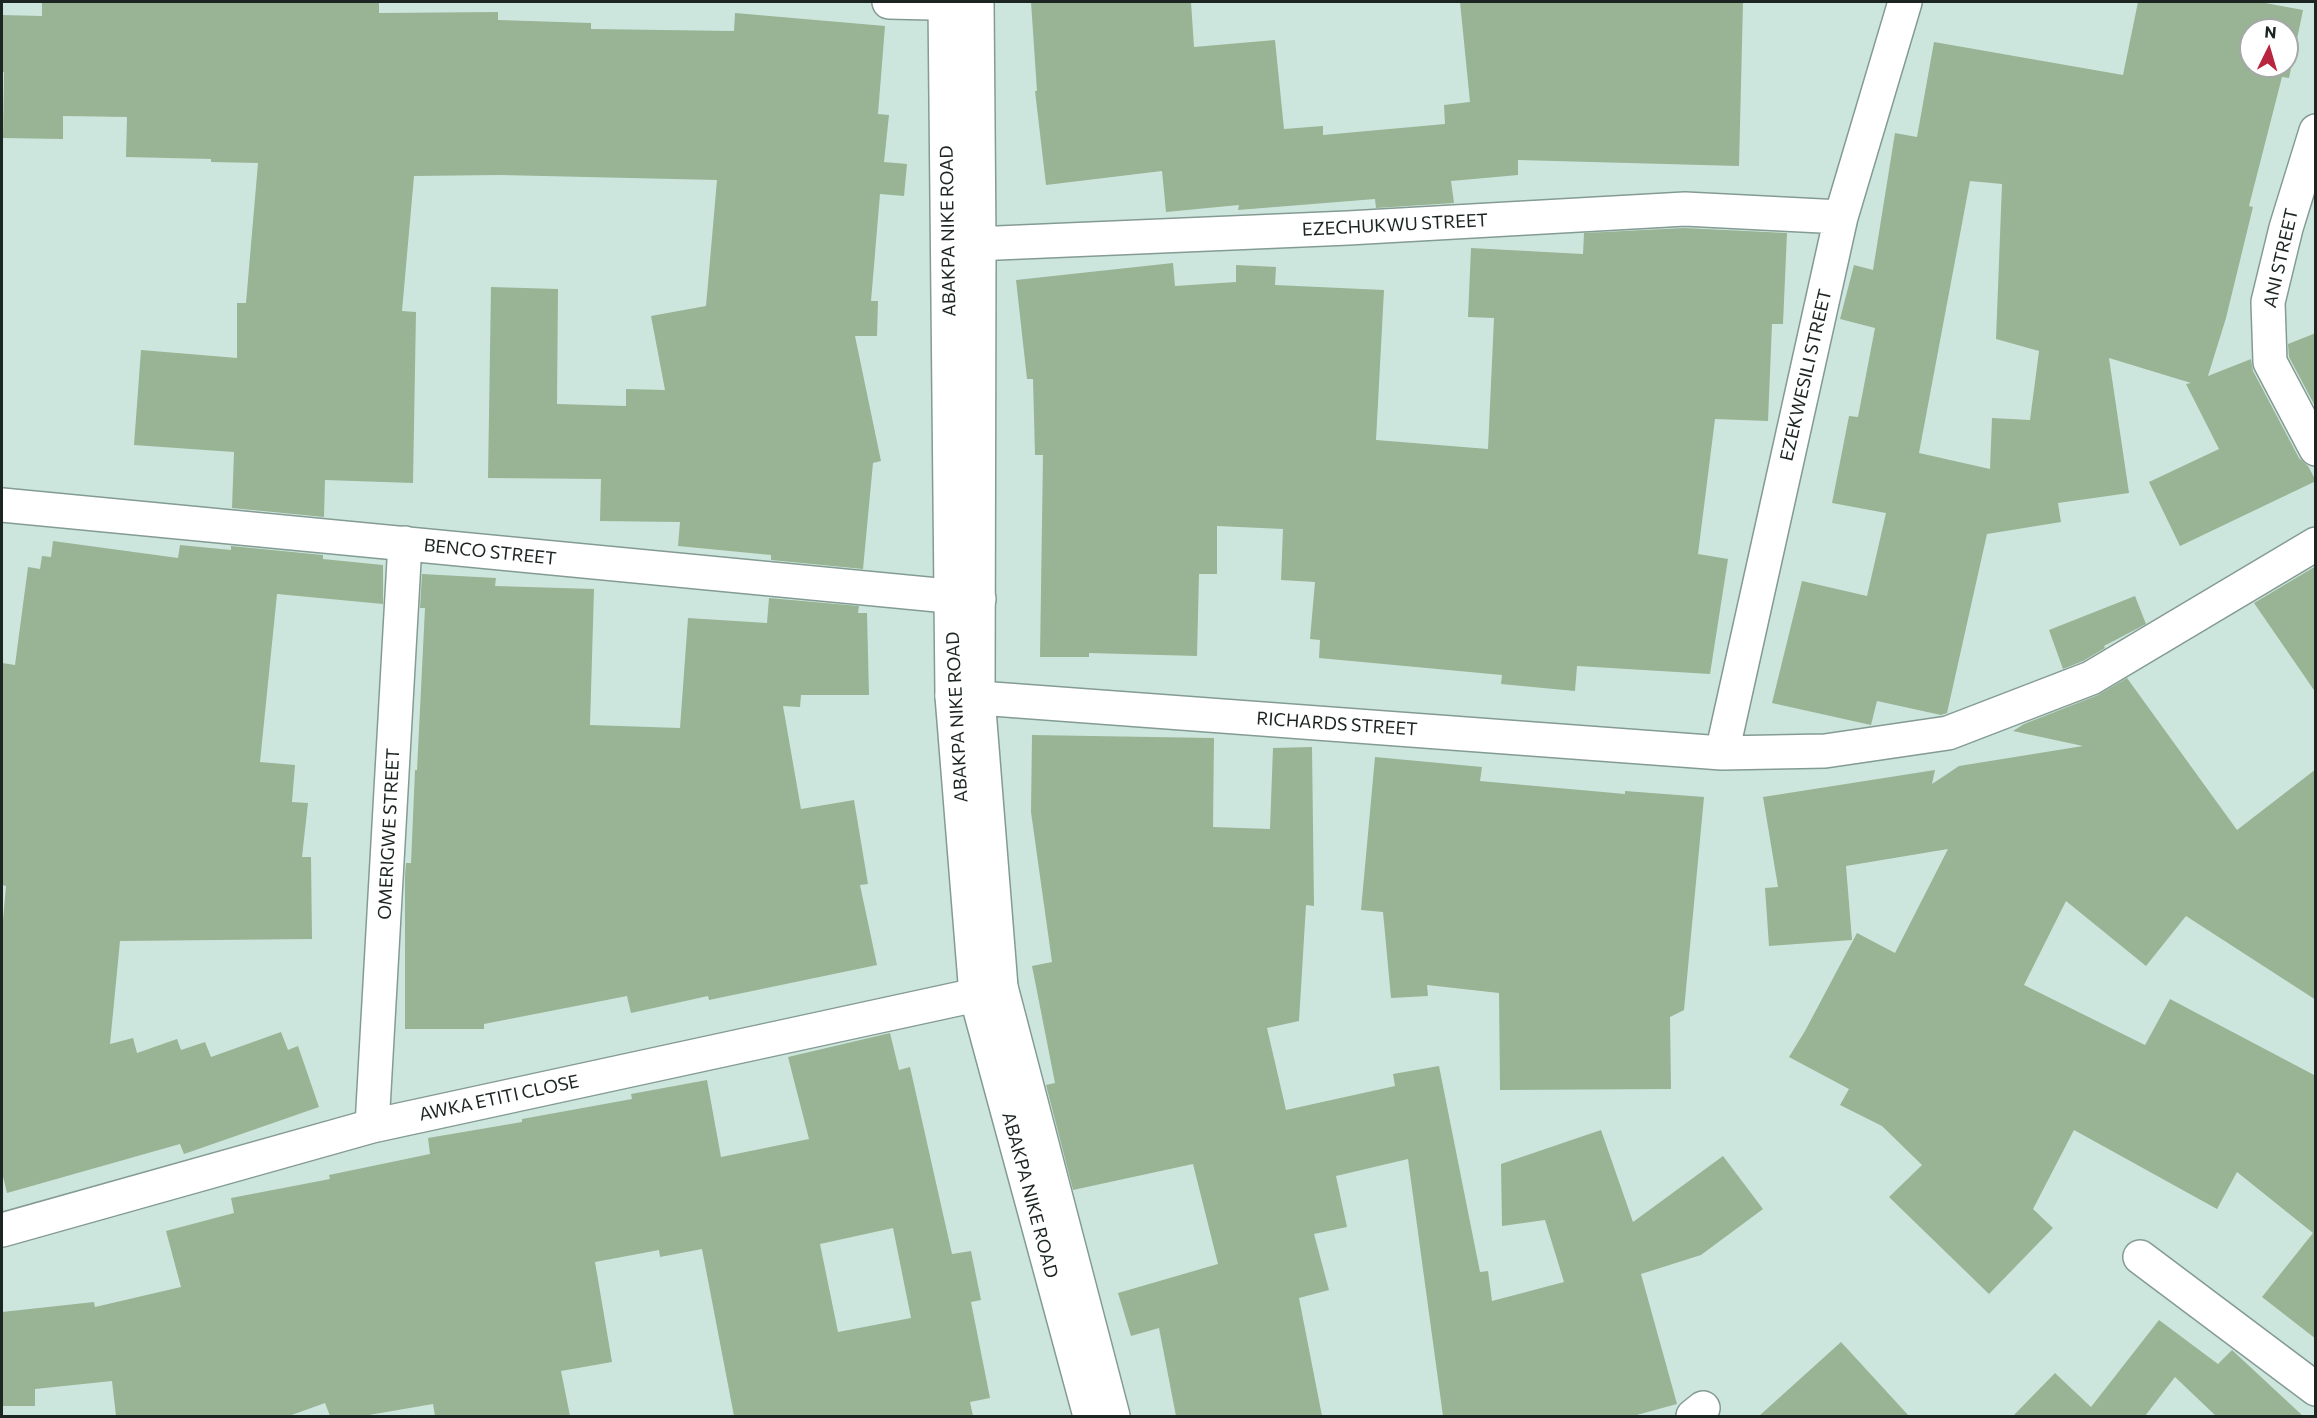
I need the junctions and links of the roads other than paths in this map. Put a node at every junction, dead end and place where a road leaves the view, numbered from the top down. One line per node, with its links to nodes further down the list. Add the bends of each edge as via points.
1 (889, 2): 3 (street)
2 (1905, 2): 5 (street, EZEKWESILI STREET)
3 (961, 3): 6 (street, ABAKPA NIKE ROAD)
4 (2316, 131): 7 (street, ANI STREET, via 2268,302 2270,362)
5 (1841, 217): 6 (street, EZECHUKWU STREET, via 1685,209); 13 (street, EZEKWESILI STREET)
6 (964, 245): 11 (street, ABAKPA NIKE ROAD)
7 (2316, 449)
8 (2, 505): 9 (street, BENCO STREET)
9 (405, 543): 11 (street, BENCO STREET); 15 (street, OMERIGWE STREET)
10 (2316, 544): 13 (street, RICHARDS STREET, via 2091,678 1948,733 1825,751)
11 (965, 598): 12 (street, ABAKPA NIKE ROAD)
12 (965, 696): 13 (street, RICHARDS STREET); 14 (street, ABAKPA NIKE ROAD)
13 (1722, 753)
14 (989, 991): 15 (street, AWKA ETITI CLOSE); 19 (street, ABAKPA NIKE ROAD); 20 (street, ABAKPA NIKE ROAD)
15 (372, 1126): 16 (street, AWKA ETITI CLOSE)
16 (2, 1230)
17 (2140, 1257): 18 (street)
18 (2316, 1389)
19 (1090, 1416)
20 (1113, 1416)

